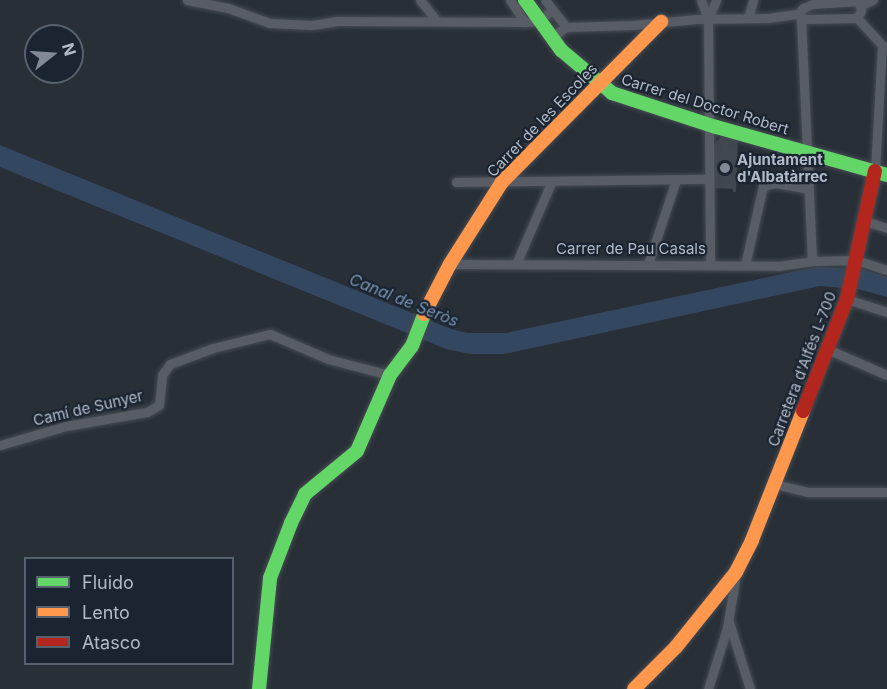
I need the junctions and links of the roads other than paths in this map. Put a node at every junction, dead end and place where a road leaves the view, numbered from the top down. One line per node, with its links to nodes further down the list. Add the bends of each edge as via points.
1 (187, 0): 17 (street, via 228,8 270,24)
2 (420, 0): 17 (street)
3 (510, 0): 18 (street, Carrer del Doctor Robert)
4 (525, 0): 18 (street, Carrer del Doctor Robert)
5 (544, 0): 12 (street)
6 (701, 0): 16 (street)
7 (716, 0): 16 (street)
8 (753, 0): 14 (street)
9 (873, 0): 11 (street)
10 (813, 2): 11 (street, via 850,0); 13 (street)
11 (861, 5): 15 (street)
12 (552, 10): 18 (street); 20 (street)
13 (799, 16): 14 (street); 15 (street); 25 (street)
14 (748, 18): 16 (street)
15 (857, 18): 22 (street, via 882,45)
16 (708, 19): 19 (street); 24 (street)
17 (437, 21): 18 (street)
18 (532, 21): 21 (street, Carrer del Doctor Robert)
19 (661, 22): 20 (street); 23 (street, Carrer de les Escoles)
20 (566, 27): 21 (street)
21 (552, 37): 23 (street, Carrer del Doctor Robert, via 561,50)
22 (885, 66): 26 (street)
23 (600, 83): 24 (street, Carrer del Doctor Robert, via 612,93); 30 (street, Carrer de les Escoles)
24 (710, 125): 25 (street, Carrer del Doctor Robert); 27 (street)
25 (806, 151): 26 (street, Carrer del Doctor Robert); 32 (street)
26 (881, 173): 33 (street, Carretera d'Alfés L-700)
27 (710, 179): 28 (street); 40 (street)
28 (676, 180): 31 (street); 39 (street)
29 (456, 182): 30 (street)
30 (502, 182): 31 (street); 37 (street, Carrer de les Escoles)
31 (550, 183): 38 (street)
32 (808, 189): 36 (street); 41 (street, via 775,183 763,186)
33 (862, 220): 34 (street); 35 (street, Carretera d'Alfés L-700)
34 (887, 228)
35 (855, 260): 36 (street, Carrer de Pau Casals); 42 (street, Carrer de Pau Casals); 43 (street, Carretera d'Alfés L-700)
36 (812, 261): 41 (street, Carrer de Pau Casals)
37 (450, 264): 38 (street, Carrer de Pau Casals); 46 (street, Carrer de les Escoles, via 414,339)
38 (516, 264): 39 (street, Carrer de Pau Casals)
39 (648, 264): 40 (street, Carrer de Pau Casals)
40 (710, 264): 41 (street, Carrer de Pau Casals)
41 (745, 265)
42 (887, 270)
43 (848, 296): 44 (street); 45 (street, Carretera d'Alfés L-700)
44 (887, 312)
45 (827, 349): 47 (street); 49 (street, Carretera d'Alfés L-700)
46 (390, 375): 48 (street, Camí de Sunyer, via 328,359 270,334 170,364 162,375 159,405 147,412 66,426); 53 (street, Carrer de les Escoles, via 357,451 305,494 291,523 270,578)
47 (887, 375)
48 (0, 445)
49 (775, 484): 50 (street, via 807,492); 51 (street, Carretera d'Alfés L-700)
50 (887, 492)
51 (736, 572): 52 (street); 54 (street, Carretera d'Alfés L-700, via 676,647)
52 (728, 620): 55 (street); 56 (street)
53 (259, 689)
54 (634, 689)
55 (708, 689)
56 (750, 689)

